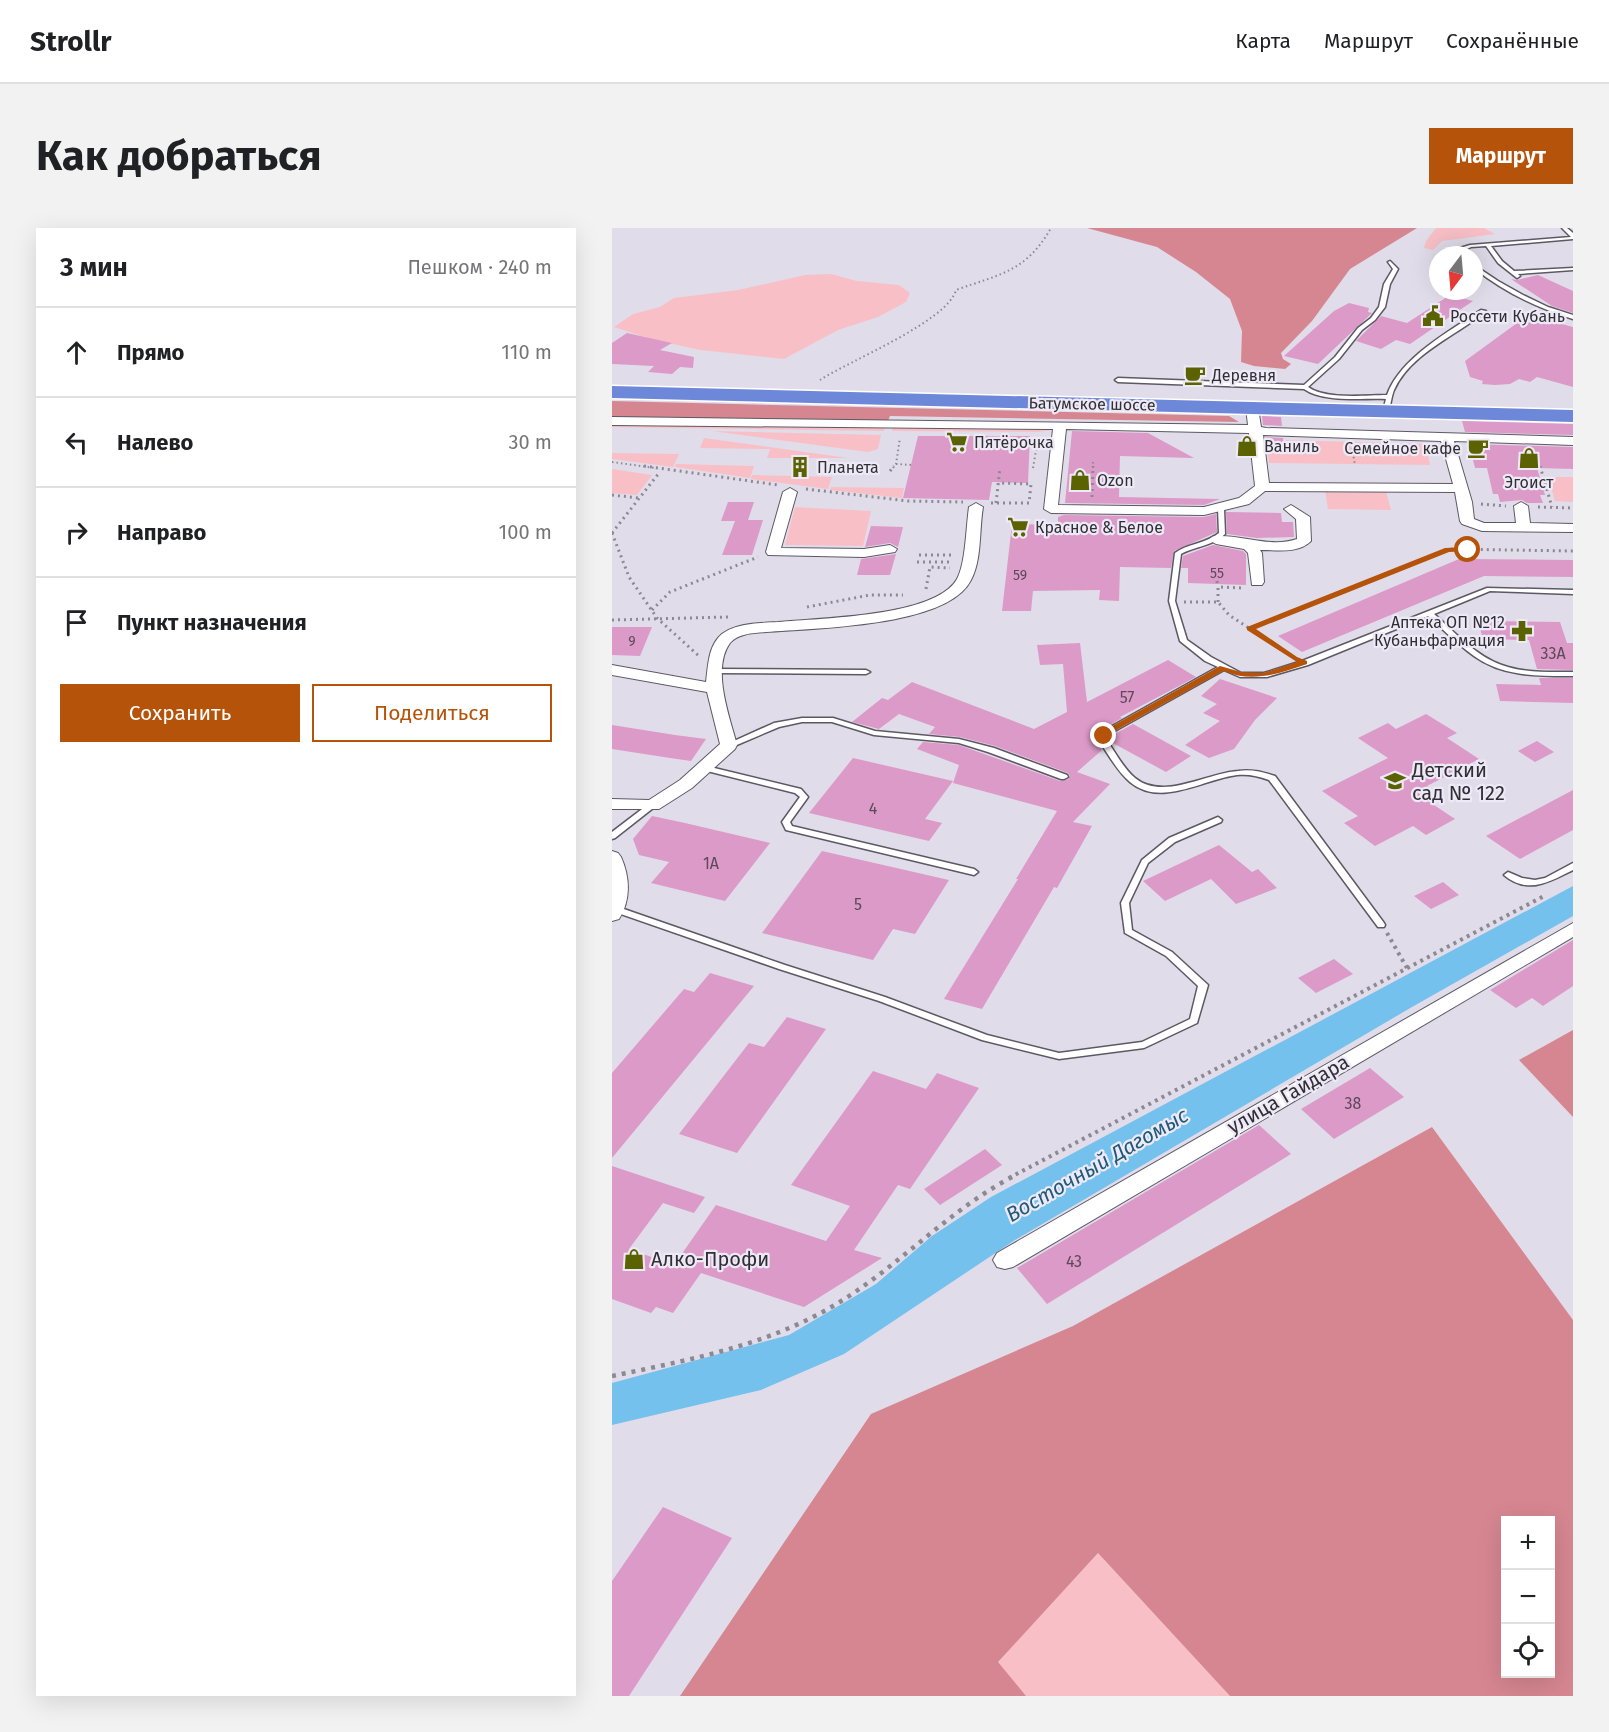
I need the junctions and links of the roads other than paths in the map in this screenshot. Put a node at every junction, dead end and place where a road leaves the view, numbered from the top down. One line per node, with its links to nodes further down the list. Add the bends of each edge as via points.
1 (1564, 228): 2 (lane)
2 (1573, 237): 3 (lane)
3 (1488, 245): 4 (lane); 8 (lane)
4 (1476, 246)
5 (1390, 262): 13 (lane, via 1396,269 1387,284 1382,307)
6 (1573, 269): 8 (lane)
7 (1483, 273): 11 (lane, via 1530,302)
8 (1513, 273): 9 (lane)
9 (1521, 279)
10 (1483, 310): 15 (lane, via 1408,368 1392,389)
11 (1573, 317)
12 (1118, 380): 13 (lane)
13 (1305, 387): 15 (lane, via 1323,395)
14 (612, 392): 17 (highway, Батумское шоссе, via 811,397)
15 (1388, 404): 16 (highway, Батумское шоссе); 17 (highway, Батумское шоссе)
16 (1573, 416)
17 (1253, 418): 19 (street); 20 (street, via 1266,432); 22 (street)
18 (612, 421): 19 (street)
19 (1060, 425): 27 (street, via 1051,509)
20 (1447, 438): 21 (street); 23 (street)
21 (1573, 441)
22 (1262, 487): 23 (street); 27 (street, via 1244,501)
23 (1461, 488): 29 (street, via 1467,521 1482,527)
24 (792, 489): 33 (street, via 773,552 864,553)
25 (978, 504): 39 (street, via 963,581 951,596 926,606 852,622 743,630 724,640)
26 (1521, 506): 29 (street)
27 (1221, 509): 31 (lane, via 1222,534)
28 (1292, 509): 32 (street, via 1302,517 1304,541 1290,546)
29 (1524, 527): 30 (street)
30 (1573, 528)
31 (1216, 540): 32 (street); 37 (lane, via 1188,546 1178,553 1172,601 1184,641)
32 (1249, 545): 34 (street, via 1255,553)
33 (890, 549)
34 (1257, 582)
35 (1573, 592): 36 (lane, via 1489,589)
36 (1429, 613): 37 (lane, via 1305,663 1264,675 1240,675); 41 (lane, via 1494,665)
37 (1222, 668): 55 (lane, via 1108,732 1104,741 1140,786 1173,788 1245,771 1261,772 1272,778)
38 (612, 670): 42 (street)
39 (716, 671): 40 (lane); 42 (street)
40 (866, 672)
41 (1573, 674)
42 (714, 688): 43 (street)
43 (729, 745): 44 (street); 45 (lane, via 777,725 833,720 874,733 959,741)
44 (706, 768): 47 (street); 52 (lane, via 798,791 804,796 786,822 789,828)
45 (1064, 777)
46 (612, 804): 47 (street)
47 (653, 804): 49 (lane)
48 (1218, 820): 54 (lane, via 1172,840 1145,862 1125,903 1128,931 1169,954 1203,985 1194,1021 1144,1045 1059,1056 985,1038 882,999)
49 (612, 836)
50 (613, 865): 54 (street, via 619,887)
51 (1573, 866): 53 (lane, via 1538,884 1530,885)
52 (974, 872)
53 (1508, 875)
54 (614, 912)
55 (1382, 925)
56 (1573, 929): 57 (street, улица Гайдара)
57 (1005, 1260)

